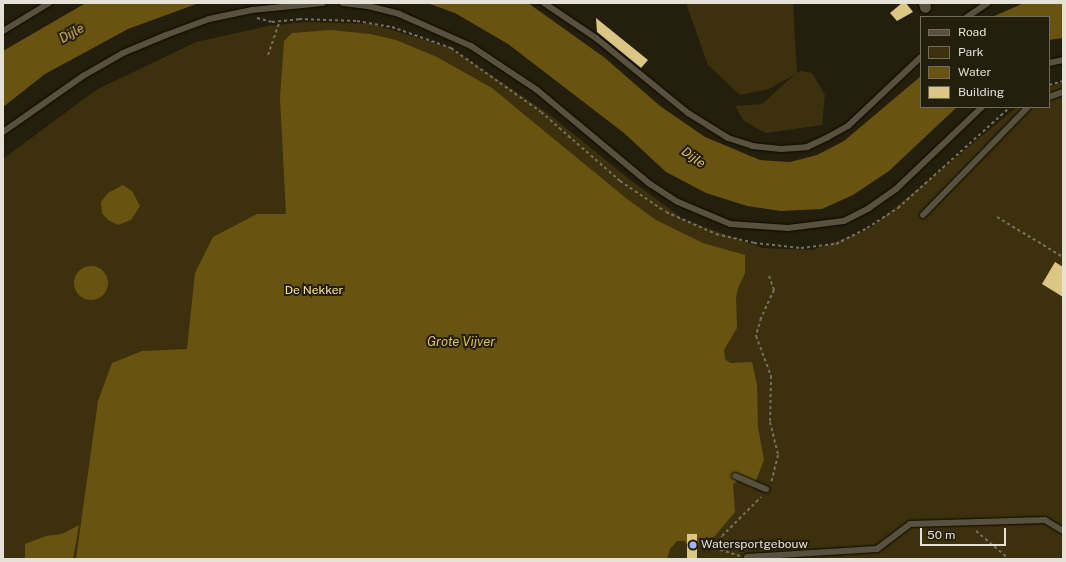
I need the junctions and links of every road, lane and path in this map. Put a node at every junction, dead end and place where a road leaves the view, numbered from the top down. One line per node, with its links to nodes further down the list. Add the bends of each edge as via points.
1 (49, 3): 9 (lane)
2 (324, 3): 21 (lane, via 252,10 209,18 166,35 123,53 83,76)
3 (343, 3): 18 (lane, via 399,14 471,46 537,90 650,184 678,202 730,224 754,228 788,228 844,221 869,208 896,188)
4 (544, 3): 11 (lane, via 596,38 688,113 728,138 752,146 781,149 806,147 828,137 848,126)
5 (988, 3): 6 (lane)
6 (968, 16)
7 (272, 22): 8 (path)
8 (280, 22): 10 (path); 19 (path, via 299,19 357,21 392,27 450,48 541,112 620,181 666,212 716,234 754,243 801,248 836,244 867,228 898,208)
9 (3, 31)
10 (268, 55)
11 (920, 58)
12 (1063, 60): 13 (lane)
13 (1050, 63)
14 (1063, 81): 15 (path)
15 (1050, 85)
16 (1063, 92): 17 (lane)
17 (1050, 97)
18 (981, 108)
19 (1009, 108)
20 (1027, 108): 22 (lane)
21 (3, 132)
22 (923, 215)
23 (997, 217): 24 (path)
24 (1063, 257)
25 (769, 276): 27 (path, via 774,290 756,336 771,376 770,422 778,455 771,483)
26 (735, 476): 27 (lane)
27 (766, 489): 31 (path, via 753,508 722,536 719,549)
28 (964, 523): 29 (lane, via 1045,520); 30 (lane, via 910,524 877,549); 32 (path)
29 (1063, 531)
30 (747, 557): 31 (path)
31 (736, 558)
32 (1009, 559)

